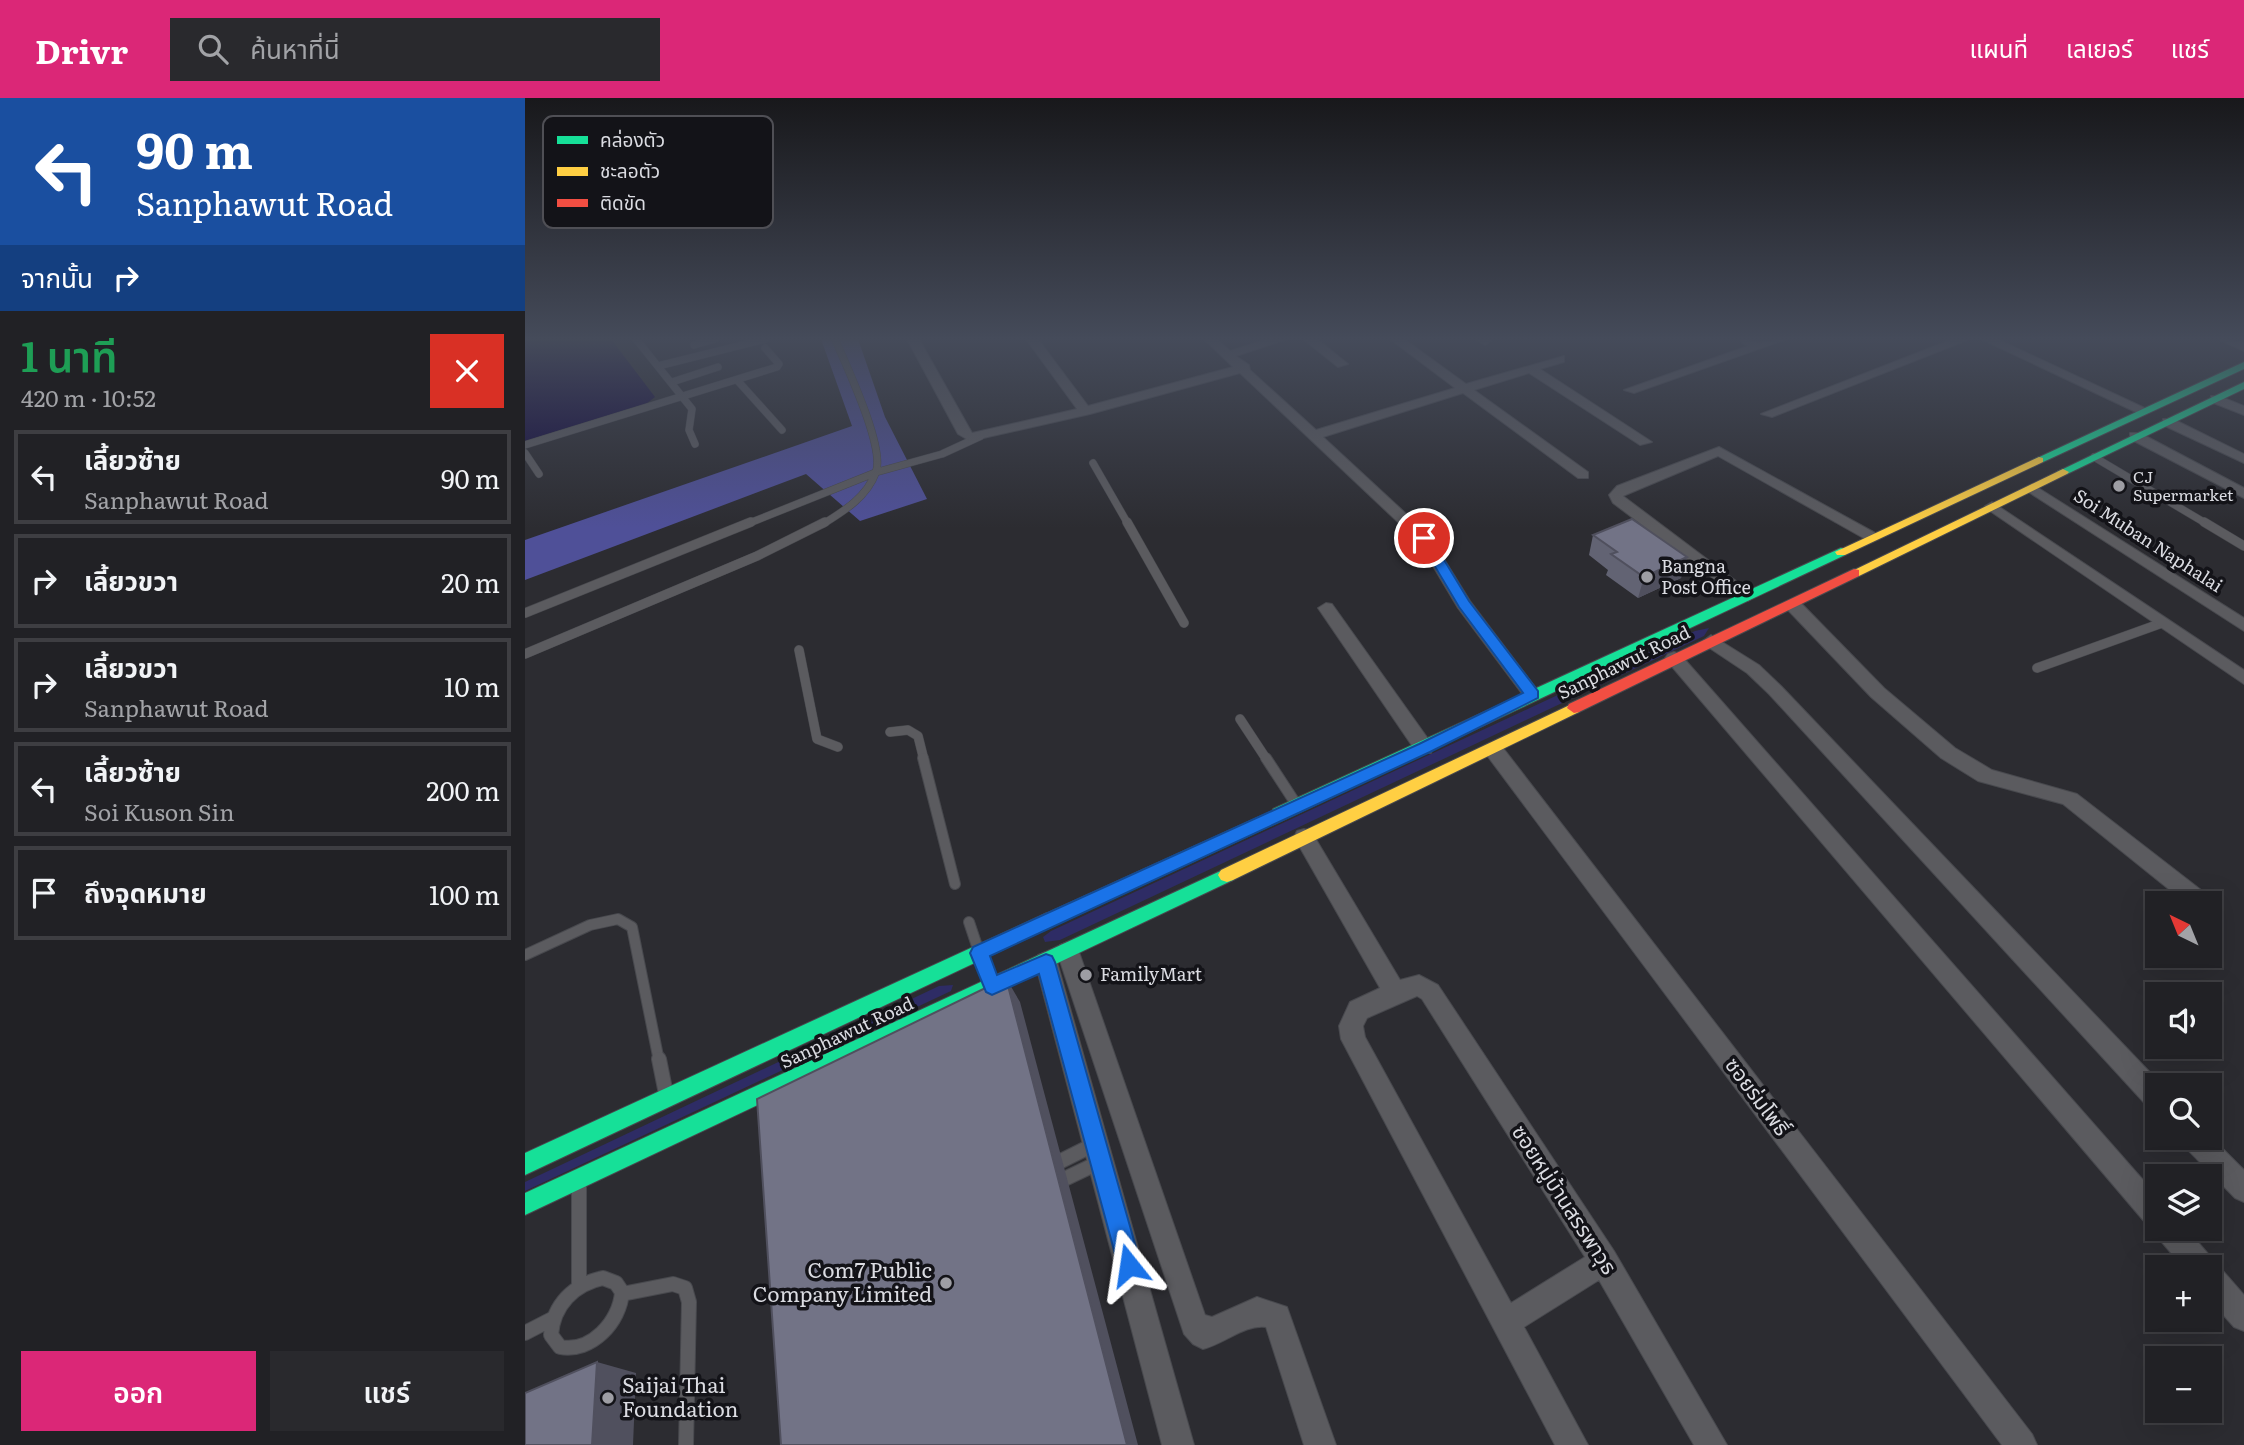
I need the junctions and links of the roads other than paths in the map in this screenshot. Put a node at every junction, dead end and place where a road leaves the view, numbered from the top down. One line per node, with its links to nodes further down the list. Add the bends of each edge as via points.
1 (665, 402): 28 (lane)
2 (688, 402): 27 (lane)
3 (757, 402): 22 (lane)
4 (859, 402): 33 (lane, via 872,437)
5 (947, 402): 24 (street, via 965,434)
6 (1078, 402): 17 (street)
7 (1119, 402): 17 (street)
8 (1280, 402): 23 (street)
9 (1424, 402): 23 (street)
10 (1483, 402): 35 (street)
11 (1583, 402): 26 (street)
12 (1799, 402): 20 (street)
13 (2125, 402): 18 (street)
14 (2165, 402): 18 (main road, Sanphawut Road)
15 (2209, 402): 21 (main road, Sanphawut Road)
16 (2222, 402): 19 (street)
17 (1085, 411): 24 (street)
18 (2145, 411): 21 (main road); 39 (main road, Sanphawut Road)
19 (2244, 411)
20 (1767, 414)
21 (2168, 422): 25 (main road, Sanphawut Road); 31 (street)
22 (782, 430)
23 (1315, 435): 56 (street, via 1424,538 1464,604)
24 (981, 436): 33 (lane, via 942,454)
25 (2135, 436): 30 (main road, Sanphawut Road); 37 (street)
26 (1645, 442)
27 (695, 444)
28 (525, 445)
29 (525, 453): 34 (lane)
30 (2094, 457): 36 (main road, Sanphawut Road); 40 (lane)
31 (2244, 459)
32 (1093, 463): 46 (lane)
33 (877, 472): 45 (lane); 52 (lane, via 870,487 848,508 780,548)
34 (539, 474)
35 (1583, 475)
36 (2032, 488): 38 (main road, Sanphawut Road); 49 (street, Soi Muban Naphalai)
37 (2244, 494)
38 (1992, 506): 42 (main road, Sanphawut Road); 47 (street)
39 (1872, 537): 41 (main road, Sanphawut Road); 41 (street, via 1719,451 1616,495)
40 (2244, 546)
41 (1748, 596): 43 (main road, Sanphawut Road)
42 (1792, 604): 48 (main road, Sanphawut Road); 65 (street, via 1917,728 1975,771 2052,790 2070,799)
43 (1720, 607): 48 (main road); 56 (main road, Sanphawut Road)
44 (1326, 608): 60 (street)
45 (525, 613)
46 (1184, 623)
47 (2162, 623): 54 (lane); 55 (street)
48 (1745, 626): 50 (main road, Sanphawut Road)
49 (2244, 626)
50 (1711, 641): 53 (main road, Sanphawut Road); 71 (street, via 1775,690)
51 (799, 650): 59 (lane, via 817,739)
52 (525, 654)
53 (1674, 658): 61 (main road, Sanphawut Road); 80 (street)
54 (2037, 668)
55 (2244, 678)
56 (1532, 695): 60 (main road, Sanphawut Road)
57 (1240, 719): 62 (lane)
58 (890, 732): 64 (lane, via 908,730 918,736)
59 (838, 747)
60 (1424, 748): 62 (main road, Sanphawut Road)
61 (1493, 749): 63 (main road, Sanphawut Road); 97 (street, ซอยร่มโพธิ์)
62 (1298, 807): 69 (main road, Sanphawut Road)
63 (1304, 837): 68 (main road, Sanphawut Road); 70 (street)
64 (955, 884)
65 (2187, 891)
66 (969, 922): 69 (lane)
67 (525, 954): 72 (lane, via 590,925 618,919 632,927)
68 (1057, 957): 69 (main road, Sanphawut Road); 74 (street); 94 (street, via 1193,1324 1203,1334 1215,1333 1255,1309 1277,1317)
69 (986, 969): 72 (main road, Sanphawut Road); 77 (main road, Sanphawut Road)
70 (1395, 992): 84 (street, ซอยหมู่บ้านสรรพาวุธ, via 1419,985 1430,992); 90 (street, ซอยหมู่บ้านสรรพาวุธ, via 1358,1010 1351,1026 1353,1039)
71 (2145, 1085)
72 (667, 1097): 75 (main road, Sanphawut Road)
73 (2207, 1150): 78 (street)
74 (1099, 1152): 76 (lane); 79 (lane); 93 (street)
75 (525, 1164)
76 (1036, 1173)
77 (579, 1179): 81 (main road, Sanphawut Road); 85 (lane)
78 (2244, 1189)
79 (1039, 1191)
80 (2145, 1203)
81 (525, 1204)
82 (2178, 1241): 83 (street)
83 (2191, 1255)
84 (1604, 1261): 90 (street); 96 (street, ซอยหมู่บ้านสรรพาวุธ)
85 (579, 1286): 87 (lane, via 613,1279); 89 (lane)
86 (2222, 1292): 88 (street)
87 (622, 1294): 89 (lane, via 615,1318 582,1346 570,1349 552,1341); 92 (lane, via 673,1283 685,1288 689,1301)
88 (2244, 1317)
89 (552, 1319): 91 (lane)
90 (1506, 1322): 95 (street, ซอยหมู่บ้านสรรพาวุธ)
91 (525, 1333)
92 (686, 1445)
93 (1178, 1445)
94 (1319, 1445)
95 (1572, 1445)
96 (1710, 1445)
97 (2021, 1445)

